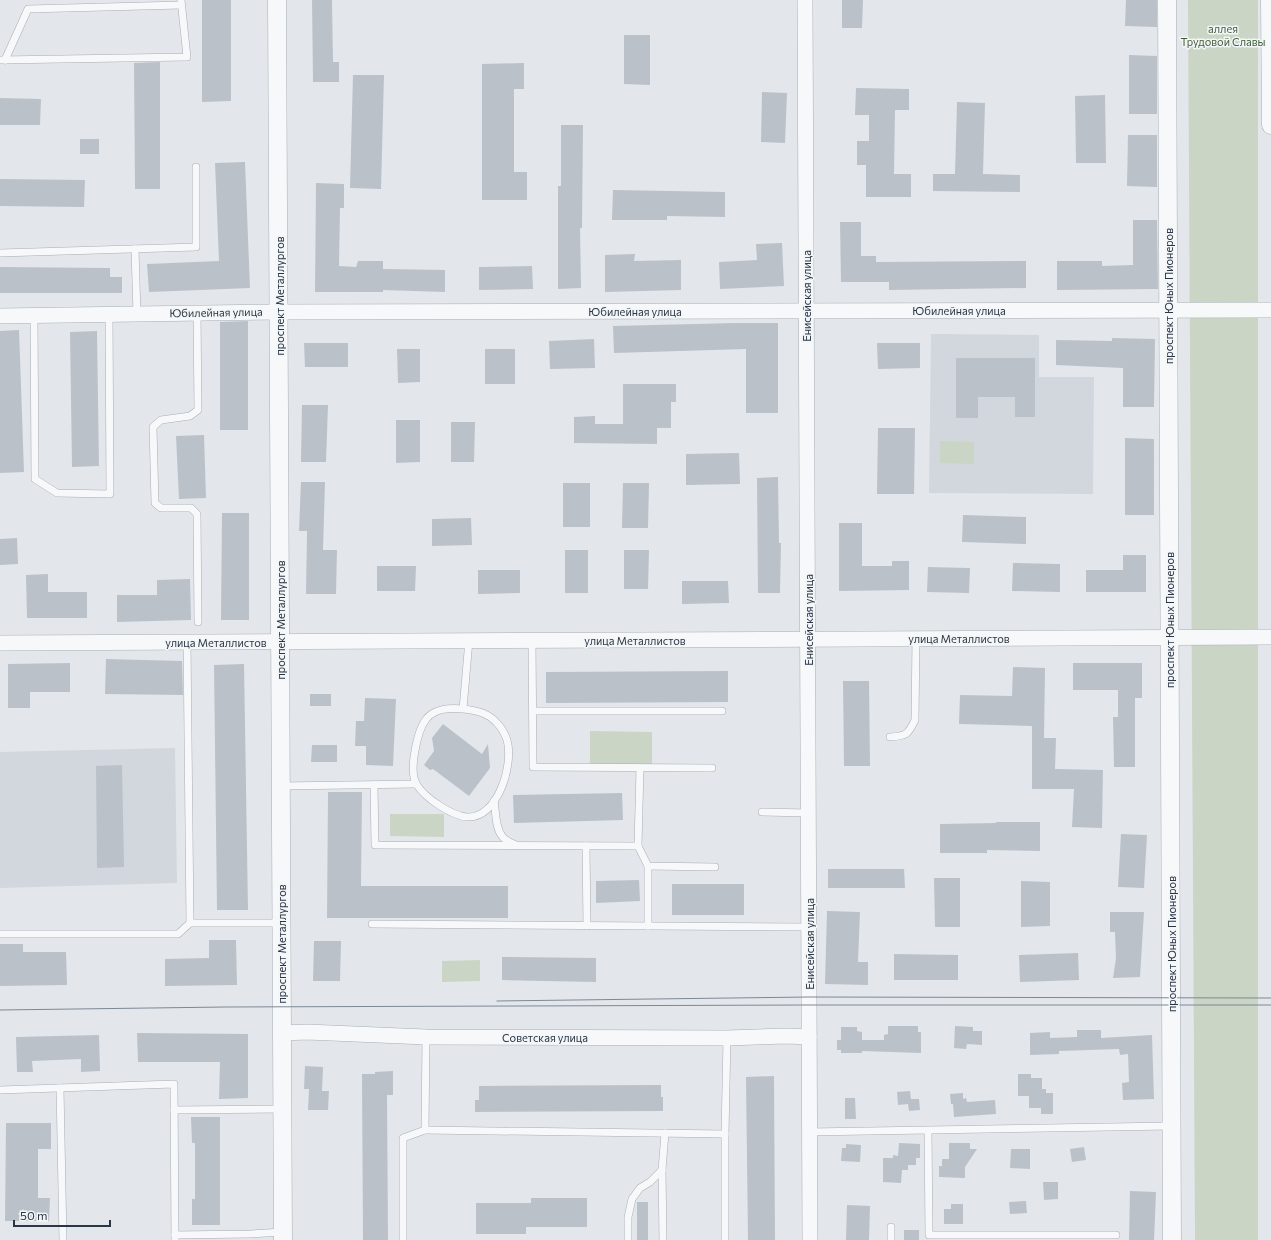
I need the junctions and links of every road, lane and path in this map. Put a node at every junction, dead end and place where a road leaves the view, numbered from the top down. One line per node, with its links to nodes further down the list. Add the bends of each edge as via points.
1 (277, 0): 15 (street, проспект Металлургов)
2 (805, 0): 11 (street, Енисейская улица)
3 (1167, 0): 12 (street, проспект Юных Пионеров)
4 (1270, 0): 7 (street)
5 (181, 3): 6 (lane, via 28,9); 6 (lane, via 187,57)
6 (3, 60)
7 (1271, 125)
8 (196, 167): 9 (lane, via 196,247)
9 (135, 249): 10 (lane); 17 (lane)
10 (0, 253)
11 (806, 310): 12 (street, Юбилейная улица); 15 (street, Юбилейная улица); 24 (street, Енисейская улица)
12 (1168, 310): 13 (street, Юбилейная улица); 21 (street, проспект Юных Пионеров)
13 (1271, 310)
14 (197, 312): 15 (street, Юбилейная улица); 17 (street, Юбилейная улица); 20 (lane, via 198,410 190,416 161,420 153,427 155,503 161,508 191,508 197,514)
15 (279, 312): 27 (street, проспект Металлургов)
16 (109, 314): 17 (street, Юбилейная улица); 18 (street, Юбилейная улица); 18 (lane, via 110,494 57,493 35,479)
17 (137, 314)
18 (34, 315): 19 (street, Юбилейная улица)
19 (0, 316)
20 (198, 622)
21 (1170, 637): 22 (street, улица Металлистов); 23 (street, улица Металлистов); 62 (street, проспект Юных Пионеров)
22 (1271, 637)
23 (916, 638): 24 (street, улица Металлистов); 33 (lane, via 915,720 904,736)
24 (808, 639): 26 (street, улица Металлистов); 41 (street, Енисейская улица)
25 (469, 640): 26 (street, улица Металлистов); 27 (street, улица Металлистов); 30 (lane)
26 (532, 640): 31 (lane)
27 (280, 641): 28 (street, улица Металлистов); 38 (street, проспект Металлургов)
28 (187, 642): 29 (street, улица Металлистов); 47 (lane)
29 (0, 643)
30 (463, 709): 36 (lane, via 438,710 427,718 416,741 413,763); 39 (lane, via 479,712 496,721 507,739 507,771)
31 (533, 711): 32 (lane); 34 (lane, via 533,767)
32 (722, 711)
33 (890, 737)
34 (640, 768): 35 (lane); 44 (lane)
35 (712, 768)
36 (416, 784): 37 (lane); 39 (lane, via 449,811 466,817 481,815)
37 (374, 785): 38 (lane); 42 (lane, via 375,845)
38 (281, 786): 48 (street, проспект Металлургов)
39 (494, 801): 42 (lane, via 502,836)
40 (762, 812): 41 (lane)
41 (808, 813): 52 (street, Енисейская улица)
42 (518, 846): 43 (lane)
43 (586, 846): 44 (lane); 50 (lane)
44 (638, 846): 45 (lane)
45 (648, 866): 46 (lane); 51 (lane)
46 (715, 867)
47 (190, 923): 48 (lane); 53 (lane, via 178,934)
48 (281, 923): 54 (street, проспект Металлургов)
49 (372, 924): 50 (lane)
50 (587, 926): 51 (lane)
51 (648, 926): 52 (lane)
52 (808, 926): 56 (street, Енисейская улица)
53 (0, 934)
54 (282, 1033): 55 (street, Советская улица); 60 (street, проспект Металлургов)
55 (426, 1037): 57 (street, Советская улица); 63 (lane)
56 (809, 1037): 57 (street, Советская улица); 65 (street, Енисейская улица)
57 (727, 1038): 67 (lane)
58 (60, 1088): 59 (lane); 61 (lane, via 174,1084); 73 (lane)
59 (0, 1090)
60 (282, 1109): 61 (lane); 71 (street, проспект Металлургов)
61 (174, 1110): 72 (lane)
62 (1171, 1126): 64 (lane); 80 (street, проспект Юных Пионеров)
63 (426, 1130): 66 (lane); 74 (lane, via 404,1138)
64 (928, 1131): 65 (lane); 70 (lane, via 929,1236)
65 (809, 1132): 78 (street, Енисейская улица)
66 (665, 1133): 67 (lane); 68 (lane)
67 (725, 1134): 77 (lane)
68 (662, 1170): 75 (lane, via 640,1188 632,1199 628,1217); 76 (lane)
69 (891, 1227): 79 (lane)
70 (1116, 1235)
71 (283, 1236): 72 (lane, via 251,1234)
72 (175, 1238)
73 (63, 1240)
74 (403, 1240)
75 (628, 1240)
76 (663, 1240)
77 (725, 1240)
78 (810, 1240)
79 (891, 1240)
80 (1172, 1240)

